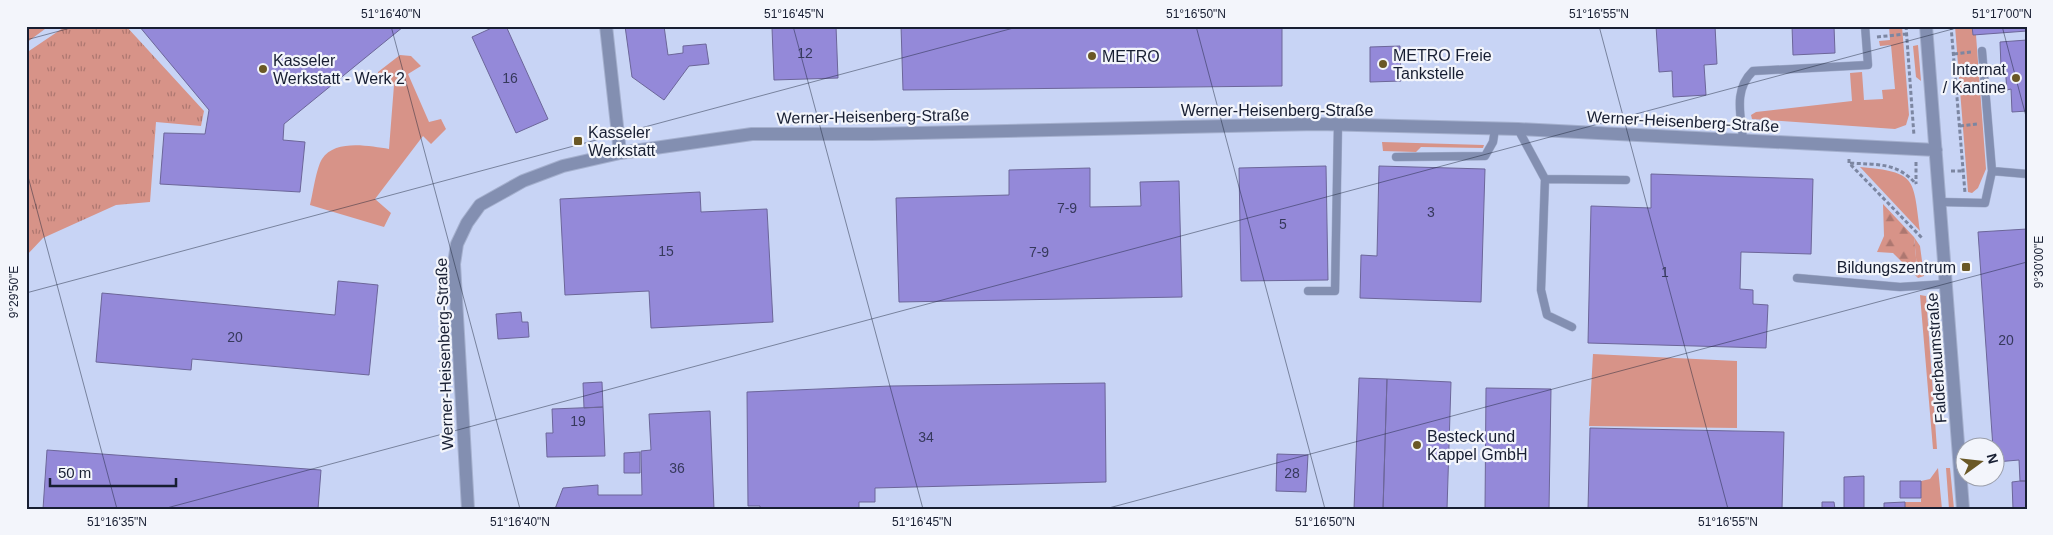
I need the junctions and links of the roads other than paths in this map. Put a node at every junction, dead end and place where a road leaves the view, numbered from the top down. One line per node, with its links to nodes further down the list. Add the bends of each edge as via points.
1 (606, 26): 10 (street)
2 (1865, 26): 8 (lane, via 1868,65 1753,71 1743,80 1740,93)
3 (1926, 26): 9 (street, Falderbaumstraße)
4 (1982, 51): 12 (lane)
5 (1338, 124): 6 (street, Werner-Heisenberg-Straße); 10 (street, Werner-Heisenberg-Straße, via 752,134); 19 (lane, via 1335,292)
6 (1495, 129): 7 (street, Werner-Heisenberg-Straße); 11 (lane, via 1486,156)
7 (1518, 129): 8 (street, Werner-Heisenberg-Straße); 14 (lane)
8 (1743, 140): 9 (street, Werner-Heisenberg-Straße)
9 (1936, 150): 16 (street, Falderbaumstraße)
10 (620, 153): 21 (street, Werner-Heisenberg-Straße, via 563,166 514,186 480,205 457,244 454,264)
11 (1396, 156)
12 (1992, 171): 13 (lane); 16 (lane, via 1985,203)
13 (2027, 174)
14 (1545, 179): 15 (lane); 20 (lane, via 1540,290 1547,315)
15 (1626, 180)
16 (1940, 202): 18 (street, Falderbaumstraße)
17 (1797, 278): 18 (lane, via 1900,287)
18 (1947, 284): 22 (street, Falderbaumstraße)
19 (1308, 292)
20 (1572, 327)
21 (468, 509)
22 (1964, 509)

